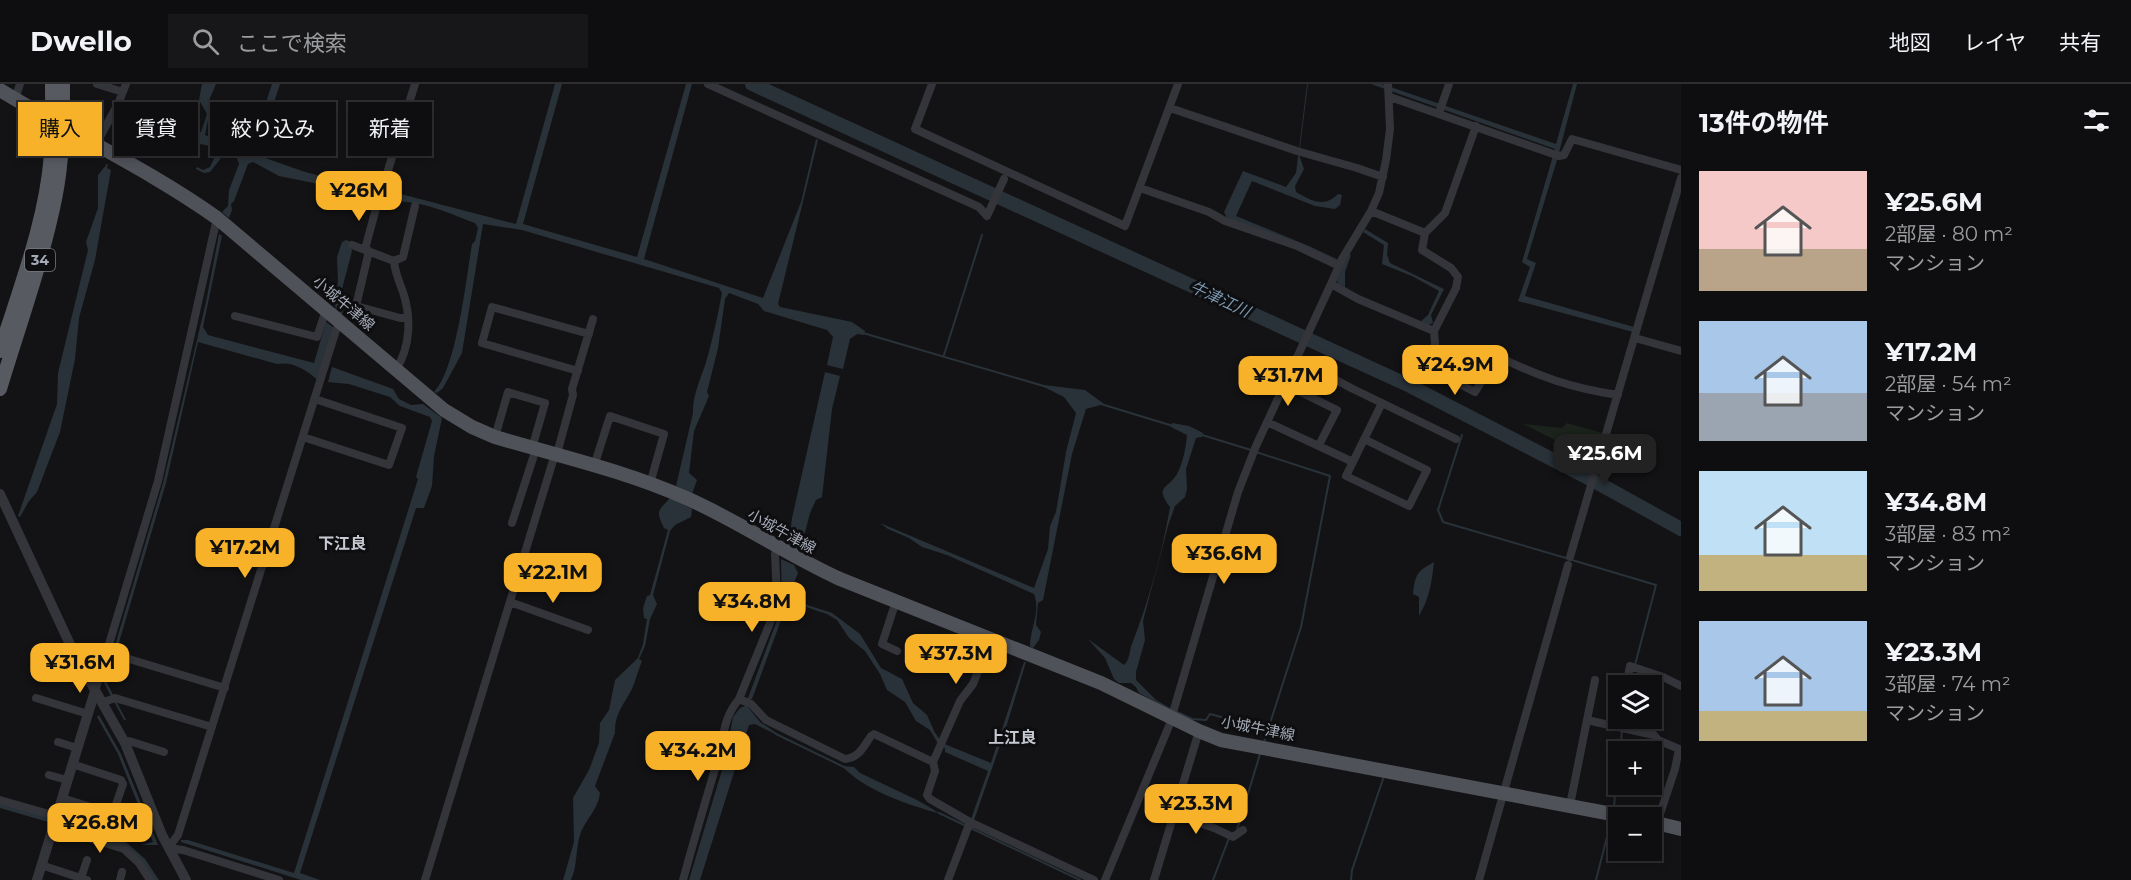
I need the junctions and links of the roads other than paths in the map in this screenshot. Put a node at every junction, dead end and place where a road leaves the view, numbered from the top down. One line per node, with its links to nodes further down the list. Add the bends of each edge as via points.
1 (52, 84): 14 (highway, 34)
2 (63, 84): 15 (highway, 34)
3 (97, 84): 9 (street)
4 (415, 84): 29 (street)
5 (708, 84): 28 (street, via 980,207 987,216)
6 (932, 84): 23 (street, via 915,129)
7 (1178, 84): 16 (street)
8 (1449, 84): 17 (street)
9 (124, 88): 19 (street)
10 (0, 90): 11 (main road, 小城牛津線)
11 (18, 90): 13 (main road, 小城牛津線)
12 (1389, 90): 17 (street); 26 (street, via 1390,129)
13 (32, 102)
14 (55, 102)
15 (61, 102)
16 (1170, 108): 26 (street); 30 (street)
17 (1439, 113): 18 (street)
18 (1476, 126): 24 (street, via 1555,155 1564,155 1572,138); 35 (street, via 1444,213)
19 (102, 133)
20 (102, 147): 34 (main road, 小城牛津線)
21 (51, 156): 49 (highway, 34, via 37,229)
22 (57, 156): 55 (highway, 34, via 56,197)
23 (990, 164): 25 (street); 28 (street)
24 (1681, 170)
25 (1020, 177): 28 (street); 30 (street, via 1125,226)
26 (1383, 177): 33 (street)
27 (1681, 178): 48 (street)
28 (1004, 179)
29 (384, 183)
30 (1140, 188): 39 (street)
31 (378, 201): 37 (street)
32 (415, 206): 38 (street, via 403,257)
33 (1371, 211): 35 (street); 39 (street)
34 (217, 218): 43 (main road, 小城牛津線); 78 (street, via 158,481)
35 (1425, 233): 46 (street, via 1422,250 1458,277)
36 (352, 245): 37 (street)
37 (367, 250): 38 (street); 41 (street)
38 (394, 261): 44 (street)
39 (1340, 262): 40 (street)
40 (1330, 284): 46 (street); 51 (street)
41 (356, 306): 43 (street, via 342,302); 44 (street)
42 (235, 316): 43 (street, via 317,337)
43 (334, 316): 52 (main road, 小城牛津線); 57 (street)
44 (407, 318): 52 (street, via 410,331)
45 (593, 319): 47 (street)
46 (1434, 331): 56 (street, via 1430,369 1475,392 1497,356 1532,374)
47 (589, 334): 53 (street); 53 (street, via 492,307 482,343)
48 (1635, 338): 50 (street); 56 (street)
49 (0, 351)
50 (1681, 351)
51 (1297, 357): 54 (street); 58 (street)
52 (396, 369): 61 (main road, 小城牛津線, via 444,410)
53 (578, 371): 66 (street)
54 (1284, 384): 59 (street); 64 (street, via 1337,410)
55 (0, 389)
56 (1618, 395): 104 (street)
57 (315, 399): 60 (street); 60 (street, via 402,429 389,465)
58 (1382, 403): 62 (street); 63 (street)
59 (1267, 422): 64 (street); 89 (street, via 1238,492)
60 (303, 437): 84 (street)
61 (495, 437): 65 (main road, 小城牛津線); 65 (street, via 508,392 545,403)
62 (1364, 439): 67 (street); 67 (street, via 1427,470 1409,506 1346,476)
63 (1456, 439)
64 (1319, 445): 67 (street)
65 (532, 448): 66 (main road, 小城牛津線); 71 (street, via 534,455)
66 (555, 454): 68 (main road, 小城牛津線); 73 (street)
67 (1353, 462)
68 (594, 466): 69 (main road, 小城牛津線); 69 (street, via 610,416 664,434)
69 (650, 484): 72 (main road, 小城牛津線, via 715,512)
70 (0, 494): 85 (street)
71 (512, 523)
72 (777, 547): 74 (main road, 小城牛津線); 88 (street, via 776,608)
73 (510, 602): 75 (street); 126 (street)
74 (896, 602): 76 (main road, 小城牛津線); 77 (street, via 882,644)
75 (588, 630)
76 (991, 639): 89 (main road, 小城牛津線); 100 (street)
77 (897, 651)
78 (106, 652): 84 (street); 85 (street)
79 (1631, 675): 80 (street, via 1634,667)
80 (1654, 675)
81 (1662, 678): 83 (street)
82 (1595, 680): 91 (street)
83 (1681, 686)
84 (225, 688): 93 (street)
85 (94, 692): 87 (street); 90 (street)
86 (36, 698): 90 (street)
87 (109, 700): 93 (street); 97 (street)
88 (745, 701): 100 (street, via 766,720 845,759 860,754 874,734); 127 (street, via 731,708 723,727)
89 (1173, 713): 95 (main road, 小城牛津線); 130 (street)
90 (88, 714): 98 (street)
91 (1587, 720): 92 (street); 107 (street)
92 (1608, 723)
93 (212, 727): 118 (street, via 178,835)
94 (1634, 729): 108 (street, via 1679,750)
95 (1198, 731): 104 (main road, 小城牛津線, via 1245,745); 111 (street)
96 (58, 742): 98 (street)
97 (125, 743): 99 (street); 118 (street)
98 (77, 748): 101 (street)
99 (164, 752)
100 (933, 762): 115 (street, via 935,771 927,795)
101 (72, 764): 103 (street); 109 (street, via 121,780)
102 (49, 775): 103 (street)
103 (67, 780): 105 (street)
104 (1503, 792): 107 (main road, 小城牛津線); 132 (street)
105 (62, 798): 109 (street); 113 (street)
106 (0, 800): 113 (street)
107 (1570, 805): 110 (main road, 小城牛津線)
108 (1660, 807)
109 (113, 813): 112 (street)
110 (1608, 813)
111 (1174, 814): 117 (street, via 1230,836); 131 (street)
112 (129, 819)
113 (54, 821): 120 (street); 123 (street, via 124,849)
114 (1662, 824): 116 (main road)
115 (968, 827): 128 (street); 129 (street)
116 (1681, 829)
117 (1243, 830)
118 (168, 848): 124 (street); 125 (street)
119 (87, 860): 121 (street)
120 (41, 865): 121 (street); 122 (street)
121 (84, 879)
122 (37, 880)
123 (150, 880)
124 (186, 880)
125 (279, 880)
126 (425, 880)
127 (683, 880)
128 (948, 880)
129 (1094, 880)
130 (1105, 880)
131 (1154, 880)
132 (1479, 880)

